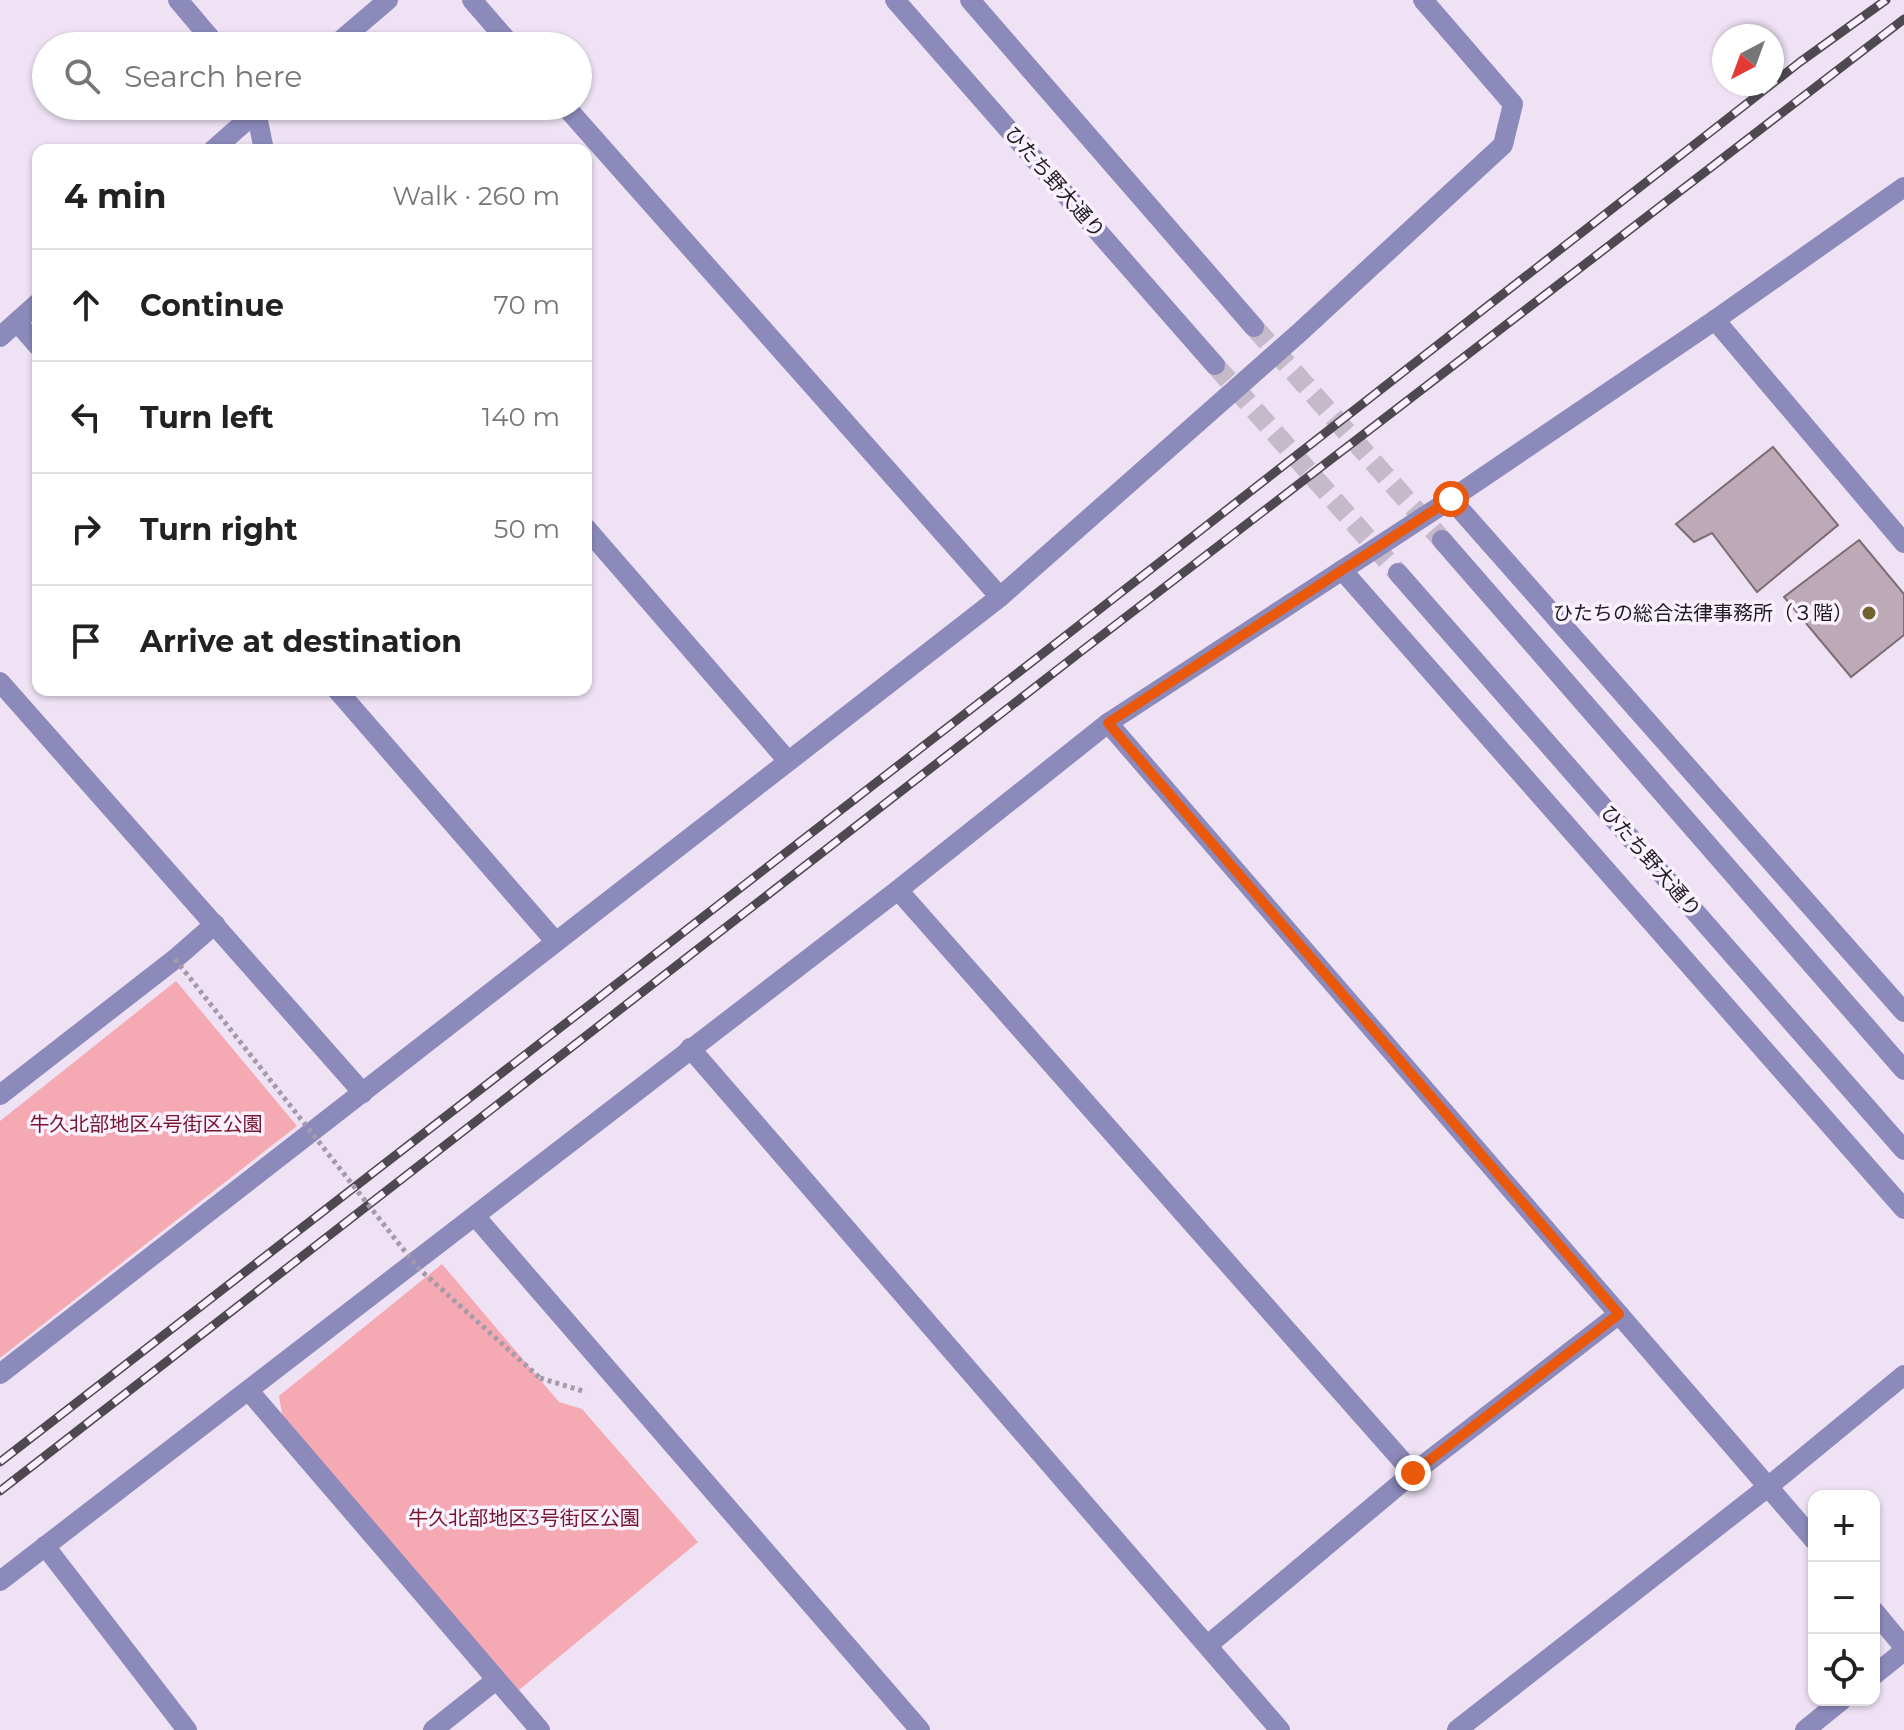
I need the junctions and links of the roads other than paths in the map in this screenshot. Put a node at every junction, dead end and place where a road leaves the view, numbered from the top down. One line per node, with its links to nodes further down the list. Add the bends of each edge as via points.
1 (178, 0): 7 (street)
2 (388, 0): 8 (street)
3 (472, 0): 9 (street)
4 (895, 0): 22 (street, ひたち野大通り)
5 (970, 0): 19 (street)
6 (1423, 0): 29 (street, via 1513,104 1503,145)
7 (205, 32)
8 (350, 32)
9 (500, 32)
10 (245, 120): 13 (street)
11 (260, 120): 14 (street)
12 (577, 120): 29 (street)
13 (219, 144)
14 (263, 144)
15 (1904, 187): 17 (street)
16 (32, 308): 18 (street)
17 (1715, 320): 23 (street); 26 (street)
18 (17, 322): 20 (street); 21 (street)
19 (1254, 327)
20 (0, 337)
21 (32, 339)
22 (1215, 365)
23 (1451, 499): 27 (street); 37 (street)
24 (592, 535): 33 (street)
25 (1442, 540): 39 (street)
26 (1904, 543)
27 (1342, 570): 32 (street); 43 (street)
28 (1398, 573): 42 (street, ひたち野大通り)
29 (1000, 597): 33 (street)
30 (0, 682): 35 (street)
31 (342, 696): 36 (street)
32 (1108, 723): 34 (street); 45 (street)
33 (788, 761): 36 (street)
34 (898, 890): 38 (street); 49 (street)
35 (215, 924): 40 (street); 41 (street)
36 (555, 941): 40 (street)
37 (1902, 1006)
38 (690, 1048): 44 (street); 55 (street)
39 (1904, 1070)
40 (363, 1093): 46 (street)
41 (0, 1095)
42 (1904, 1150)
43 (1904, 1209)
44 (475, 1216): 48 (street); 63 (street)
45 (1619, 1314): 49 (street); 50 (street)
46 (0, 1374)
47 (1904, 1375): 50 (street)
48 (249, 1391): 52 (street); 58 (street)
49 (1413, 1473): 55 (street)
50 (1769, 1486): 51 (street); 65 (street)
51 (1808, 1533)
52 (45, 1546): 53 (street); 60 (street)
53 (0, 1581)
54 (1880, 1619): 56 (street)
55 (1208, 1645): 64 (street)
56 (1904, 1649): 57 (street)
57 (1880, 1670)
58 (496, 1680): 61 (street); 62 (street)
59 (1835, 1706): 66 (street)
60 (187, 1730)
61 (433, 1730)
62 (540, 1730)
63 (920, 1730)
64 (1280, 1730)
65 (1457, 1730)
66 (1805, 1730)

